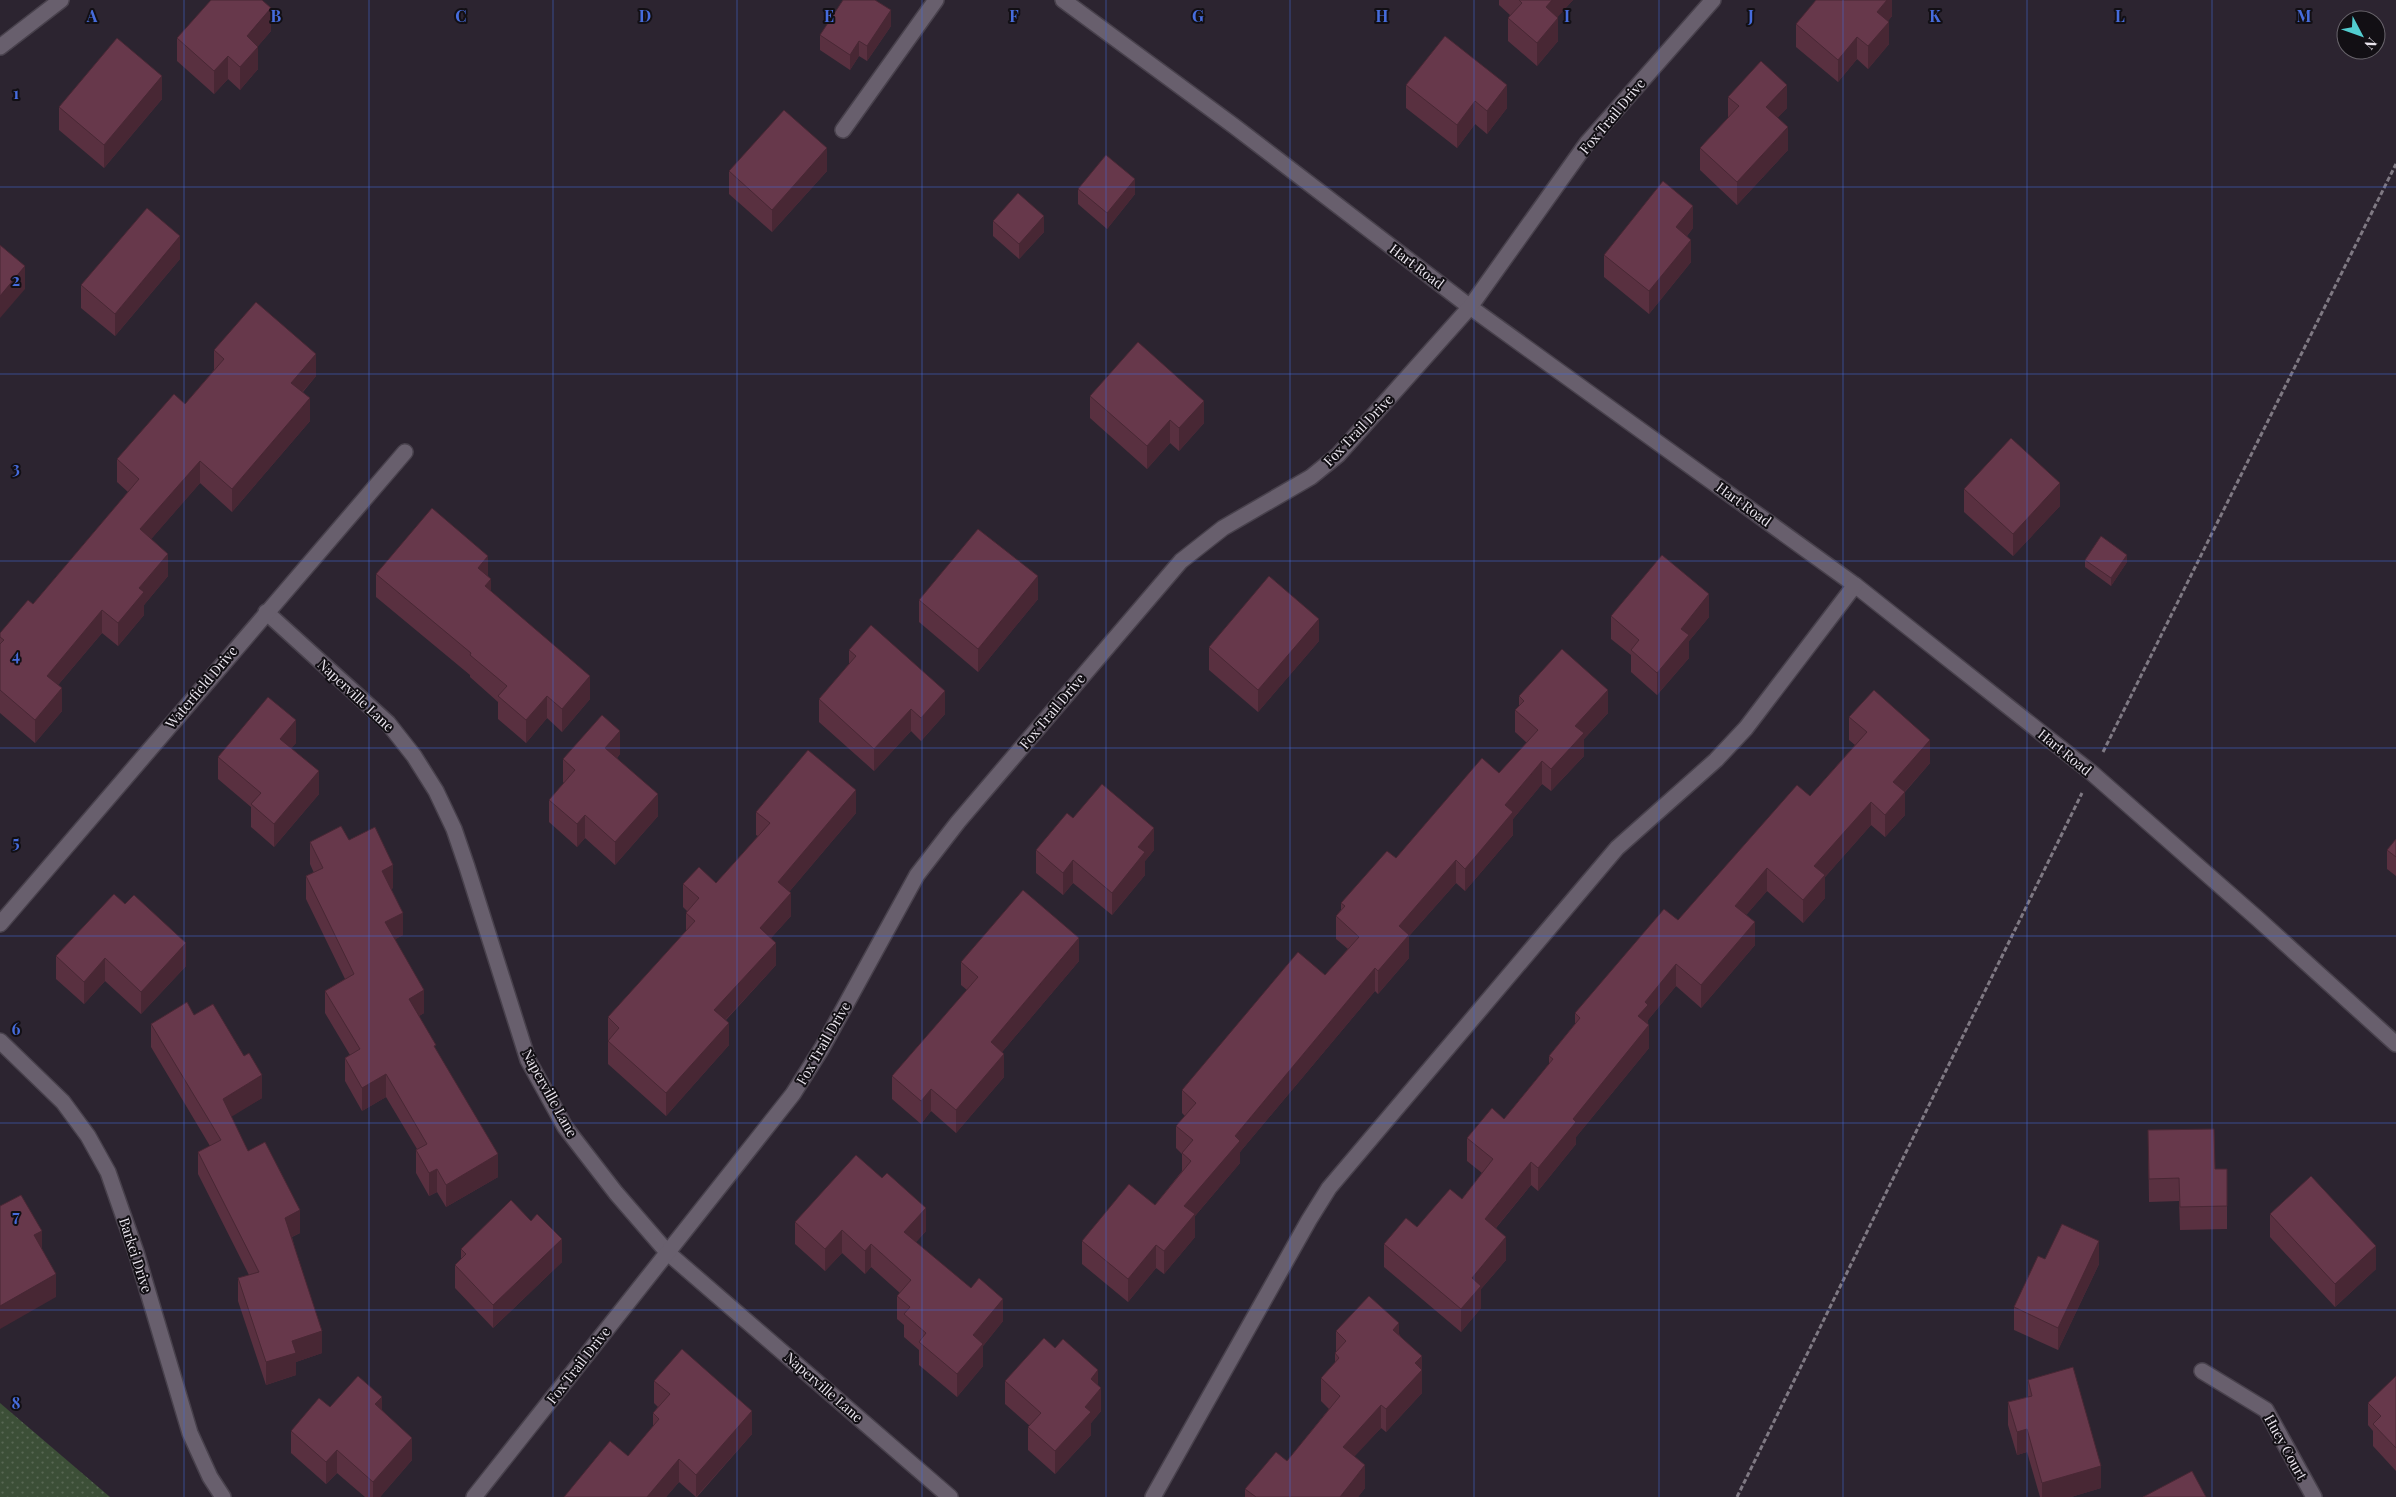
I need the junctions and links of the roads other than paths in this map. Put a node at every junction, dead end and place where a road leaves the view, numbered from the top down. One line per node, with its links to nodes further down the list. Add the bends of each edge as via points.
1 (61, 0): 5 (street)
2 (936, 0): 6 (street)
3 (1063, 0): 7 (street, Hart Road, via 1227,120)
4 (1713, 0): 7 (street, Fox Trail Drive, via 1588,143)
5 (0, 47)
6 (843, 130)
7 (1470, 307): 9 (street, Hart Road); 14 (street, Fox Trail Drive, via 1338,455 1311,477 1223,528 1180,561 958,822 917,875 822,1048 793,1094)
8 (405, 452): 10 (street, Waterfield Drive)
9 (1855, 585): 13 (street, Hart Road, via 2092,773); 19 (street, via 1746,728 1716,760 1617,848 1329,1188)
10 (266, 612): 11 (street, Waterfield Drive); 14 (street, Naperville Lane, via 388,723 436,791 454,829 528,1060 566,1127 616,1193)
11 (0, 924)
12 (0, 1041): 16 (street, Barkei Drive, via 63,1102 88,1136 108,1172 136,1252 190,1433)
13 (2396, 1044)
14 (668, 1253): 17 (street, Fox Trail Drive); 18 (street, Naperville Lane)
15 (2202, 1371): 20 (street, Huey Court, via 2266,1410)
16 (223, 1497)
17 (474, 1497)
18 (950, 1497)
19 (1153, 1497)
20 (2314, 1497)

